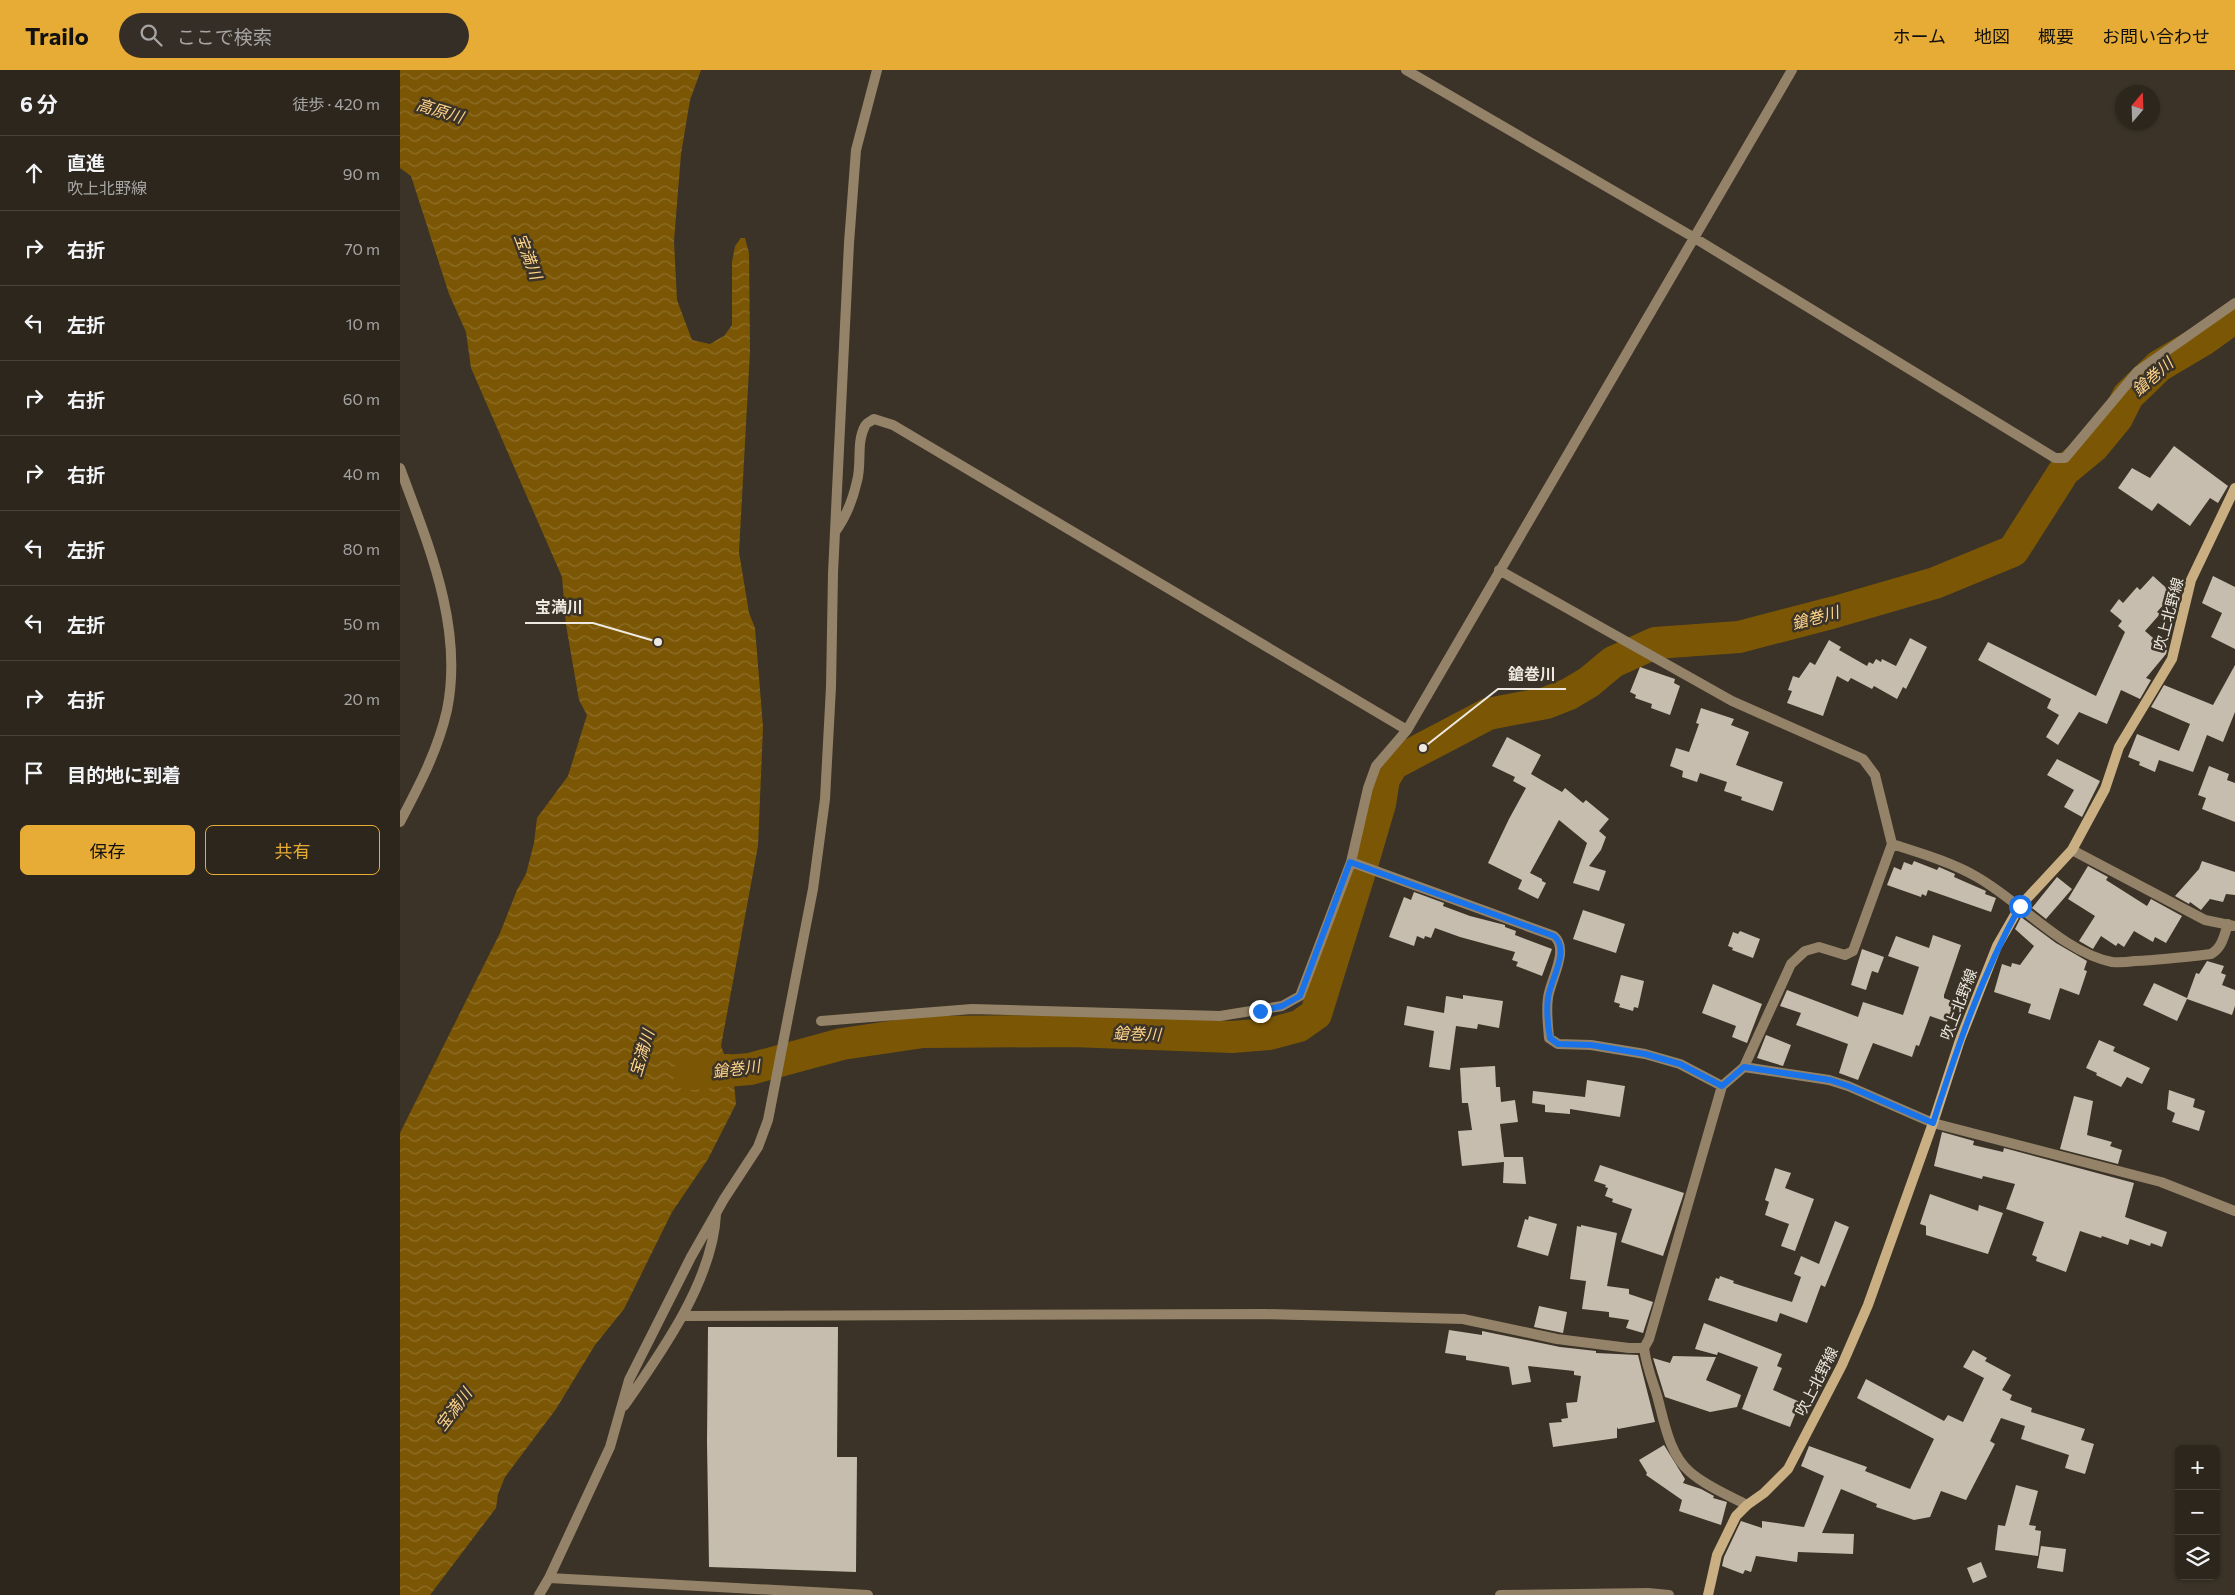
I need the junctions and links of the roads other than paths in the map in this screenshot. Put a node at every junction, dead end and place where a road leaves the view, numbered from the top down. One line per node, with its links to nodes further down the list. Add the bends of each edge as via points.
1 (877, 70): 8 (street, via 856,150 845,300)
2 (1406, 70): 4 (street)
3 (1792, 70): 4 (street)
4 (1693, 237): 5 (street, via 2055,458 2066,458 2138,371); 9 (street)
5 (2235, 303)
6 (400, 468): 11 (street, via 436,566 450,636 447,710 423,778)
7 (2235, 488): 13 (main road, 吹上北野線, via 2191,580 2172,659 2119,748 2105,788)
8 (835, 532): 10 (street, via 845,519 857,482 865,425 874,419 893,425); 21 (street, via 826,800 813,889 768,1120 758,1146)
9 (1499, 570): 10 (street); 12 (street, via 1732,701 1863,759 1875,775)
10 (1407, 730): 14 (street, via 1376,766)
11 (400, 822)
12 (1892, 844): 15 (street, via 1976,877); 18 (street, via 1853,951 1845,955 1819,947 1805,951 1791,964)
13 (2072, 850): 15 (main road, 吹上北野線); 16 (street, via 2205,920)
14 (1350, 862): 17 (street, via 1300,996 1282,1006 1220,1016 972,1009); 19 (street, via 1559,940 1561,950 1547,999 1550,1038 1558,1044 1591,1045 1645,1054 1680,1064)
15 (2020, 906): 16 (street, via 2073,946 2091,956 2114,962 2211,954 2218,950); 20 (main road, 吹上北野線, via 1997,946 1963,1032)
16 (2231, 925)
17 (821, 1021)
18 (1744, 1067): 19 (street); 20 (street, via 1830,1080)
19 (1722, 1086): 24 (street, via 1650,1339)
20 (1933, 1123): 22 (street, via 2161,1182); 26 (main road, 吹上北野線, via 1868,1304 1842,1365 1788,1469)
21 (717, 1211): 23 (street, via 715,1235 707,1260); 25 (street, via 633,1372)
22 (2235, 1211)
23 (682, 1316): 24 (street, via 1265,1314 1463,1319 1557,1339); 25 (street)
24 (1644, 1348): 26 (street, via 1650,1380 1668,1437 1679,1458 1689,1472)
25 (619, 1413): 27 (street, via 598,1476)
26 (1747, 1505): 32 (main road, 吹上北野線, via 1736,1516 1717,1555)
27 (549, 1578): 28 (street); 29 (street)
28 (539, 1595)
29 (868, 1595)
30 (1500, 1595): 31 (street)
31 (1669, 1595)
32 (1708, 1595)

